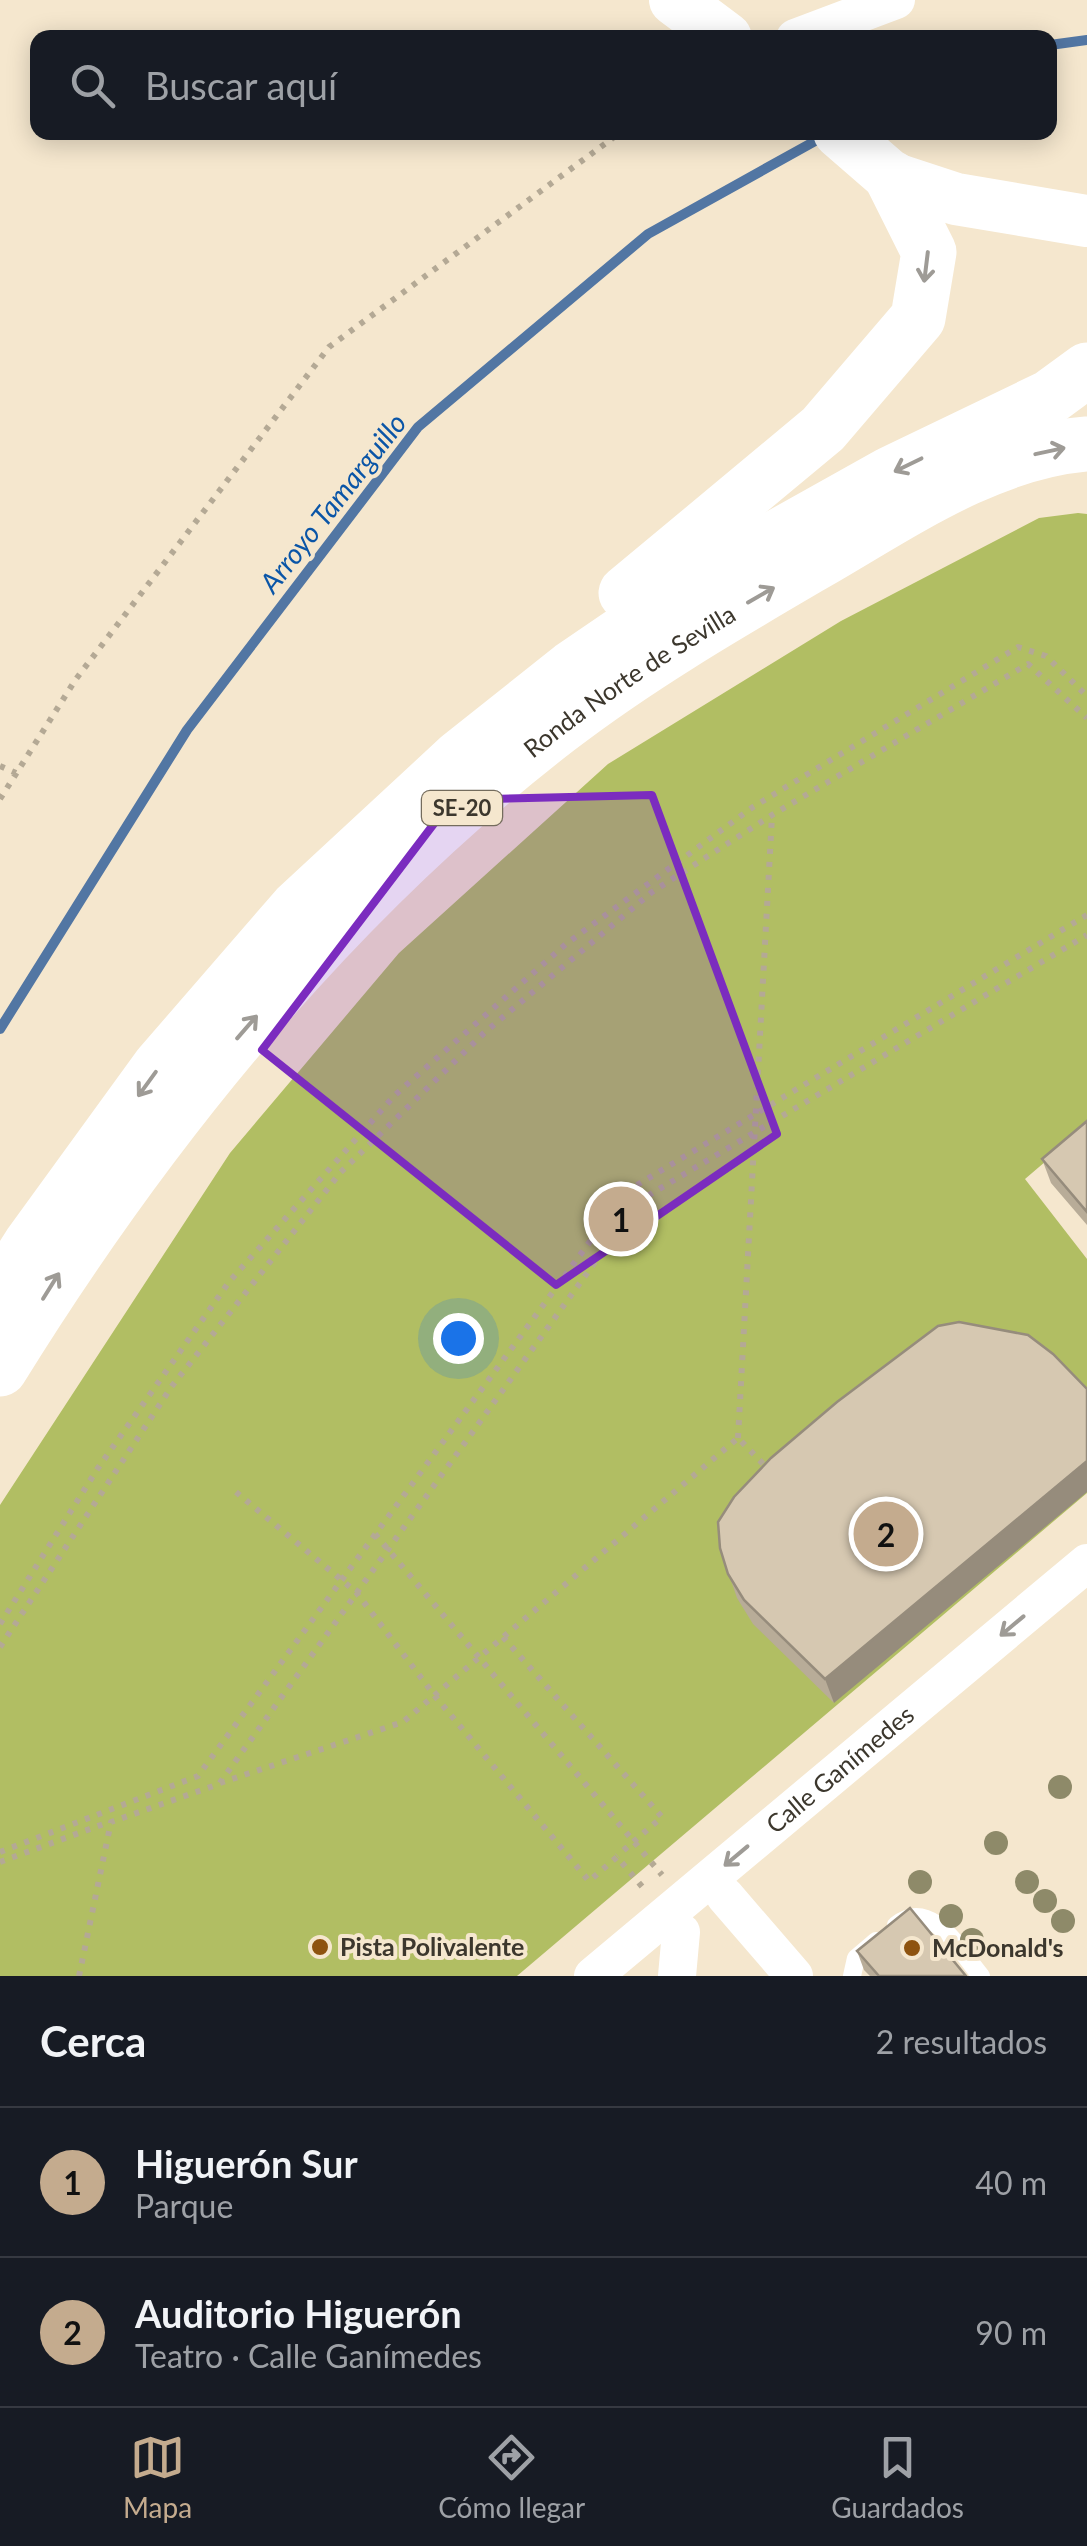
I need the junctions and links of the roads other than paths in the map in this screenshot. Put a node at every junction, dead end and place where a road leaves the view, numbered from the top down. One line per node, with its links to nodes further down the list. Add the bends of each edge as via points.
1 (675, 0): 3 (main road)
2 (896, 0): 4 (street)
3 (715, 30)
4 (817, 30)
5 (865, 155): 6 (main road, via 956,199); 11 (highway, one-way to 11, via 929,252 918,318 823,428 519,677)
6 (1016, 207): 7 (main road); 8 (main road)
7 (1087, 221)
8 (1087, 250)
9 (1087, 370): 11 (highway, Ronda Norte de Sevilla / SE-20, one-way to 11, via 1050,397 890,474 704,578 572,668 460,757)
10 (1087, 444): 13 (highway, Ronda Norte de Sevilla / SE-20, one-way to 10, via 67,1262 189,1095 380,880 450,818 559,727 731,613 959,482 1010,460)
11 (297, 908): 12 (highway, Ronda Norte de Sevilla / SE-20, one-way to 12, via 160,1066)
12 (0, 1292)
13 (0, 1369)
14 (1087, 1563): 17 (street, Calle Ganímedes, one-way to 17)
15 (725, 1896): 19 (street)
16 (681, 1932): 18 (street)
17 (593, 1976)
18 (676, 1976)
19 (794, 1976)
20 (852, 1976): 21 (lane, via 856,1958 912,1915 933,1921)
21 (981, 1976)

